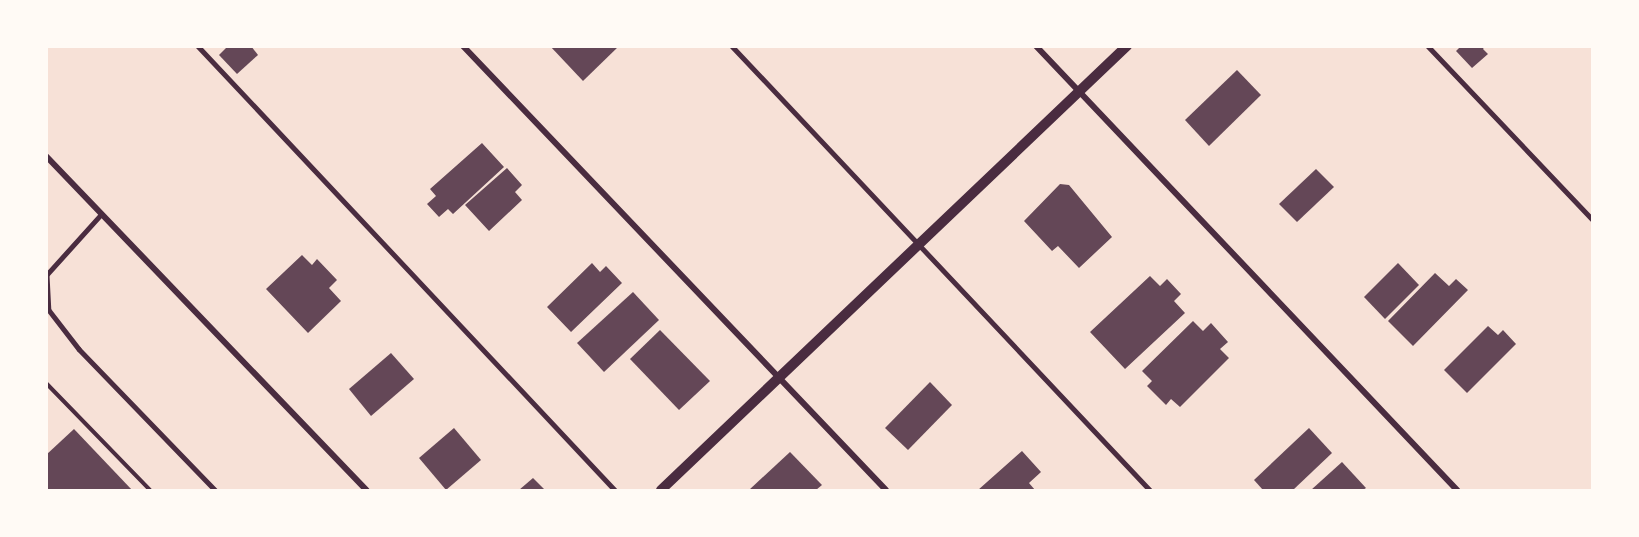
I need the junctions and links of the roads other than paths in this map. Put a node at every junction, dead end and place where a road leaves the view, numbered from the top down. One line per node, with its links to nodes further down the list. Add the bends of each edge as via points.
1 (198, 46): 15 (lane)
2 (463, 46): 12 (street)
3 (732, 46): 11 (lane)
4 (1036, 46): 7 (street)
5 (1127, 46): 7 (street)
6 (1428, 46): 10 (lane)
7 (1080, 92): 11 (street); 19 (street)
8 (46, 156): 9 (street)
9 (102, 214): 13 (lane, via 47,275 49,310 79,349); 14 (street)
10 (1593, 219)
11 (920, 245): 12 (street); 18 (lane)
12 (781, 379): 16 (street); 17 (street)
13 (215, 490)
14 (366, 490)
15 (615, 490)
16 (661, 490)
17 (886, 490)
18 (1150, 490)
19 (1457, 490)

